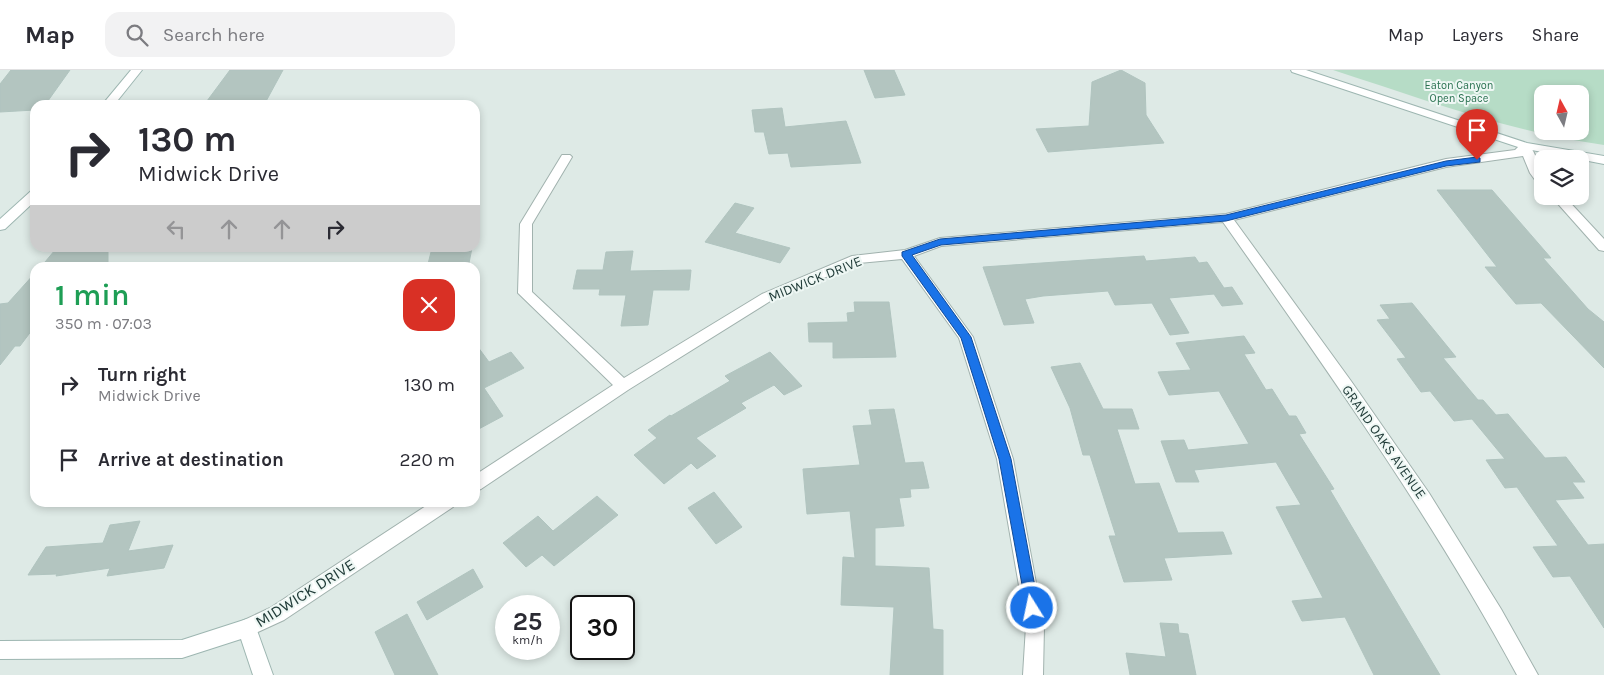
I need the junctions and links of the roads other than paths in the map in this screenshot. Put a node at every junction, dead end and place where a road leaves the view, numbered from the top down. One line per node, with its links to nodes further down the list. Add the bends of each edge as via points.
1 (137, 70): 3 (street)
2 (1296, 70): 4 (street)
3 (112, 100)
4 (1525, 146): 6 (street); 7 (street); 10 (street, MIDWICK DRIVE, via 1519,154 1446,164)
5 (566, 157): 14 (street, via 526,224 525,293)
6 (1604, 160)
7 (1534, 168)
8 (30, 199): 11 (street)
9 (1565, 205): 12 (street)
10 (1226, 218): 13 (street, MIDWICK DRIVE, via 940,242); 21 (street, GRAND OAKS AVENUE, via 1436,516)
11 (0, 226)
12 (1604, 247)
13 (906, 254): 14 (street, MIDWICK DRIVE, via 857,259 766,297); 20 (street, via 966,337 1005,459 1035,626)
14 (623, 386): 15 (street, MIDWICK DRIVE)
15 (480, 481)
16 (439, 507): 17 (street, MIDWICK DRIVE, via 277,614)
17 (247, 628): 18 (street, MIDWICK DRIVE, via 182,649); 19 (street)
18 (0, 650)
19 (263, 675)
20 (1033, 675)
21 (1528, 675)

